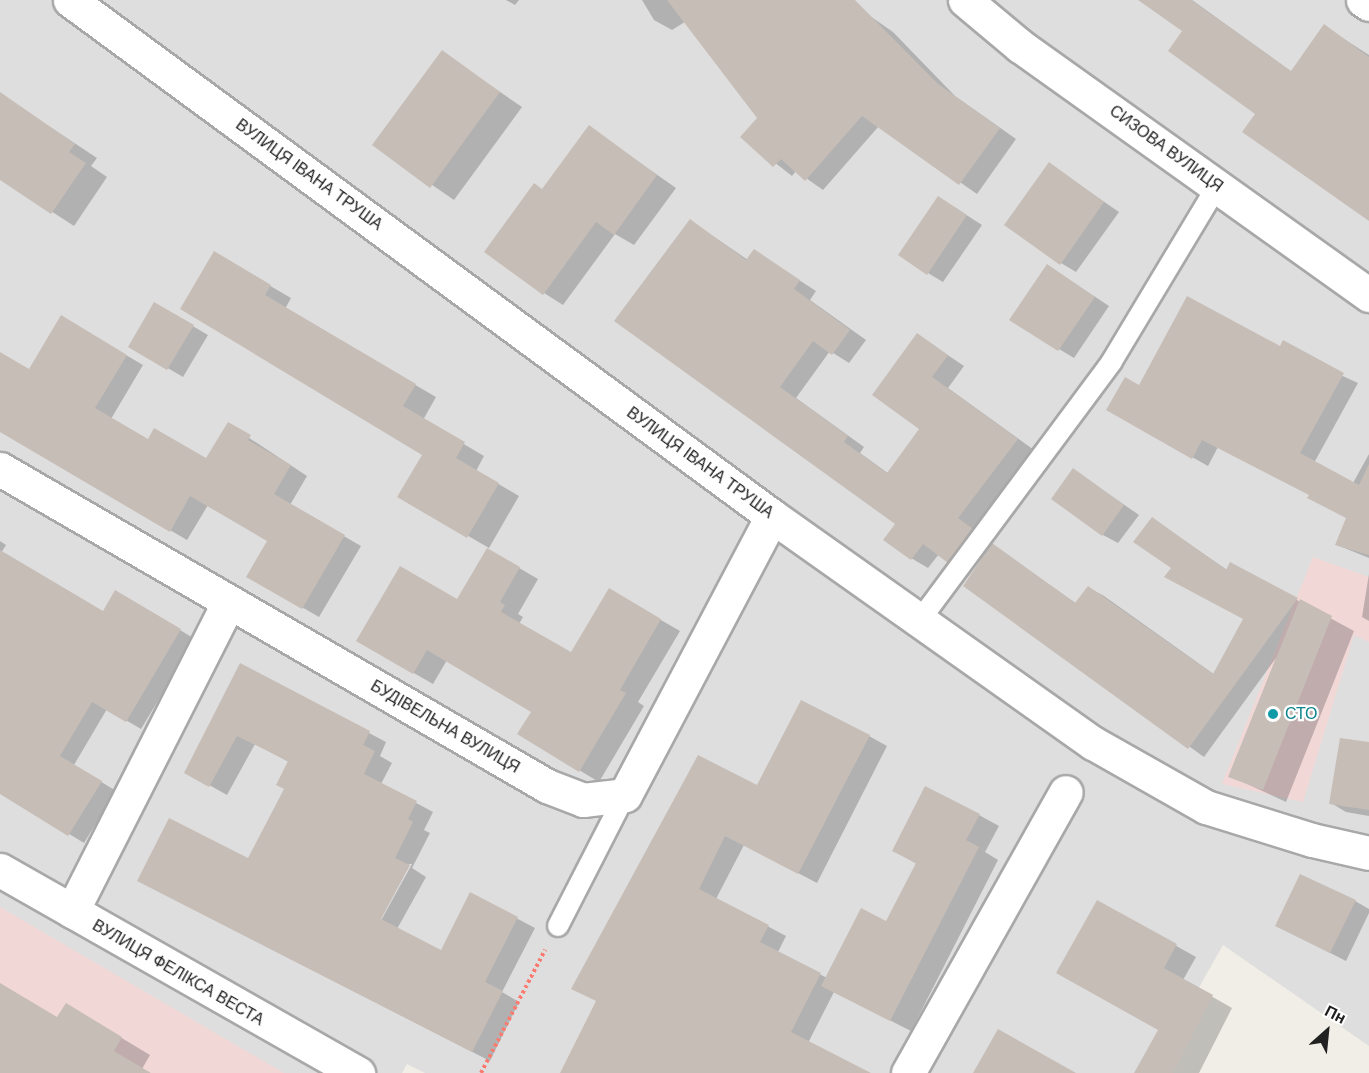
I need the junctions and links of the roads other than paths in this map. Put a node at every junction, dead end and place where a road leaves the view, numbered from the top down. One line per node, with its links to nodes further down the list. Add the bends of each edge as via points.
1 (70, 0): 8 (street, ВУЛИЦЯ ІВАНА ТРУША)
2 (965, 0): 5 (street, СИЗОВА ВУЛИЦЯ, via 1020,46)
3 (1363, 0): 4 (street)
4 (1369, 4)
5 (1217, 186): 6 (street, СИЗОВА ВУЛИЦЯ); 10 (lane, via 1112,361)
6 (1369, 295)
7 (0, 468): 9 (street, БУДІВЕЛЬНА ВУЛИЦЯ)
8 (772, 516): 10 (street, ВУЛИЦЯ ІВАНА ТРУША); 12 (street)
9 (228, 603): 12 (street, БУДІВЕЛЬНА ВУЛИЦЯ, via 548,786 583,800); 15 (street)
10 (920, 620): 13 (street, ВУЛИЦЯ ІВАНА ТРУША, via 1093,743 1206,807)
11 (1066, 792): 18 (street)
12 (625, 795): 16 (lane)
13 (1369, 853)
14 (0, 870): 15 (street, ВУЛИЦЯ ФЕЛІКСА ВЕСТА)
15 (72, 911): 17 (street, ВУЛИЦЯ ФЕЛІКСА ВЕСТА)
16 (558, 926)
17 (358, 1073)
18 (908, 1073)

